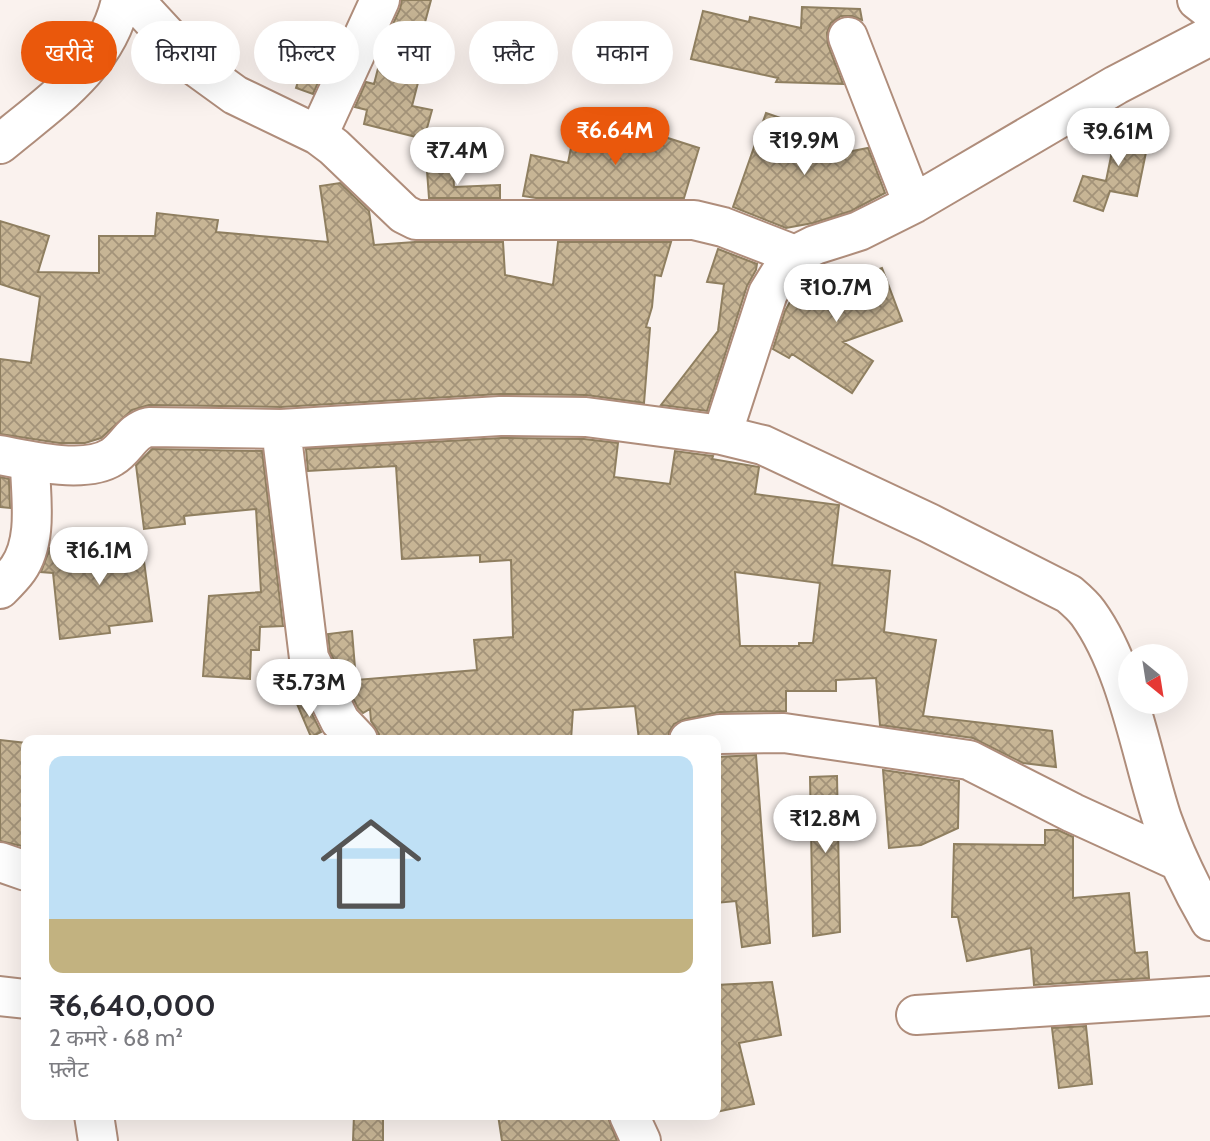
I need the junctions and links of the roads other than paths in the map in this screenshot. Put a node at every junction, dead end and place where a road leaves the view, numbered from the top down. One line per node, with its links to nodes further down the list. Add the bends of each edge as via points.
1 (121, 0): 9 (street, via 102,48 80,77)
2 (134, 0): 8 (street, via 195,66 235,94)
3 (380, 0): 8 (street)
4 (1197, 0): 5 (street)
5 (1210, 10)
6 (1210, 36): 10 (street, via 1116,85)
7 (848, 37): 10 (street)
8 (318, 135): 11 (street, via 416,220 694,220)
9 (0, 144)
10 (913, 204): 11 (street)
11 (795, 255): 13 (street, via 768,293)
12 (281, 429): 13 (street, via 500,416 586,416); 14 (street, via 149,427 135,433 114,456 86,466); 16 (street, via 309,658 340,721)
13 (722, 435): 18 (street, via 763,445 1069,594 1087,611 1104,638)
14 (15, 458): 15 (street, via 31,530 19,568)
15 (0, 589)
16 (353, 735)
17 (715, 735): 18 (street, via 784,733 969,760)
18 (1178, 861): 21 (street)
19 (0, 862): 20 (street)
20 (21, 869)
21 (1210, 921)
22 (0, 996): 24 (street)
23 (1210, 996): 25 (street)
24 (21, 998)
25 (916, 1015)
26 (95, 1120): 28 (street)
27 (631, 1120): 29 (street)
28 (98, 1141)
29 (641, 1141)

